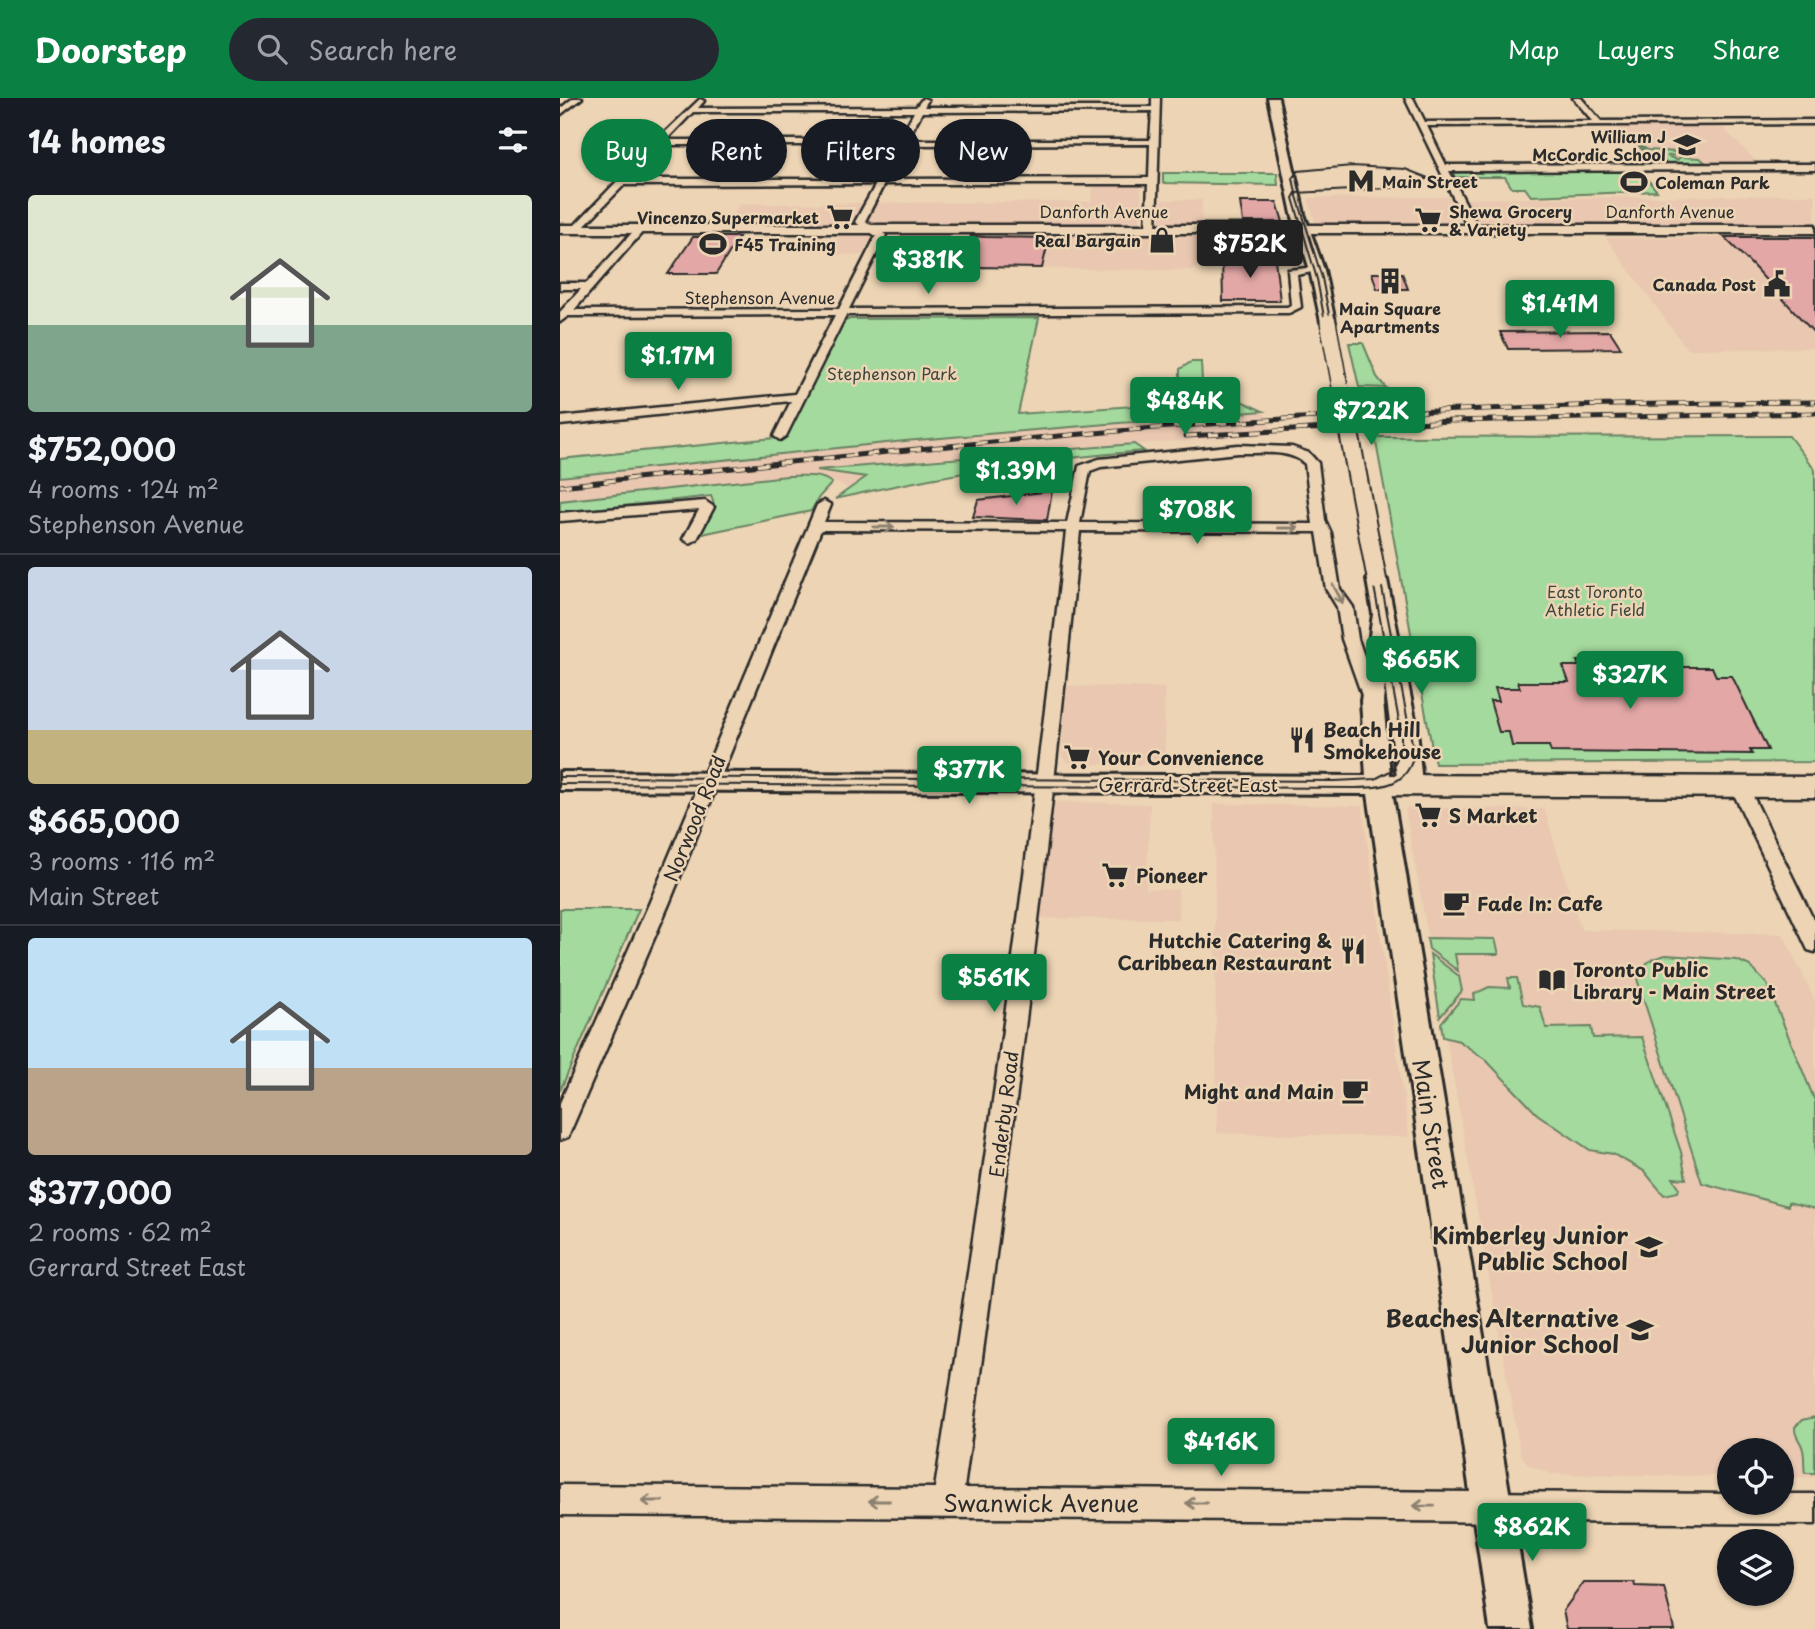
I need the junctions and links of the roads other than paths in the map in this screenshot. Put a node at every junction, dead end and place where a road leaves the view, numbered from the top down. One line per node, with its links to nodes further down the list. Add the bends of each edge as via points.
1 (578, 98): 11 (street)
2 (704, 98): 9 (street)
3 (925, 98): 10 (street)
4 (1156, 98): 8 (street)
5 (1273, 98): 35 (street, Main Street)
6 (1409, 98): 15 (street)
7 (1577, 98): 14 (street)
8 (1156, 109): 10 (street); 17 (street)
9 (691, 110): 10 (street); 16 (street)
10 (919, 110): 12 (street)
11 (560, 113)
12 (915, 119)
13 (1815, 122): 14 (street)
14 (1599, 123): 15 (street)
15 (1422, 124): 22 (street)
16 (672, 129)
17 (1154, 142): 20 (street); 23 (street)
18 (672, 143): 19 (street)
19 (801, 143)
20 (920, 143)
21 (1815, 167): 22 (street)
22 (1443, 168): 36 (street)
23 (1153, 181): 28 (street); 33 (street)
24 (622, 182): 32 (street)
25 (672, 182): 26 (street)
26 (801, 182)
27 (883, 182): 30 (street, via 860,222)
28 (920, 182)
29 (641, 228): 30 (main road, Danforth Avenue); 32 (main road, Danforth Avenue); 39 (street)
30 (872, 228): 33 (main road, Danforth Avenue); 40 (street, via 881,235)
31 (560, 229): 32 (main road, Danforth Avenue)
32 (576, 229)
33 (1151, 229): 35 (main road, Danforth Avenue)
34 (1815, 229): 36 (main road, Danforth Avenue)
35 (1304, 230): 36 (main road, Danforth Avenue); 37 (street, Main Street)
36 (1474, 230)
37 (1317, 270): 40 (street, Stephenson Avenue, via 1292,272 1296,307 1292,310); 52 (street, Main Street, bridge)
38 (560, 286): 39 (street)
39 (589, 286): 41 (street)
40 (842, 312): 41 (street, Stephenson Avenue); 42 (street)
41 (563, 316)
42 (799, 397): 43 (street); 44 (street)
43 (560, 421)
44 (780, 436)
45 (1080, 475): 49 (street, Enderby Road); 50 (street, Main Street, via 1089,465 1099,463 1202,452 1292,451 1311,463)
46 (824, 505): 48 (street, Norwood Road)
47 (560, 518): 51 (street, via 705,505)
48 (816, 526): 49 (street, one-way to 49); 55 (street, Norwood Road)
49 (1073, 527): 50 (street, one-way to 50); 56 (street, Enderby Road)
50 (1322, 528): 53 (street, Main Street, one-way to 53, via 1334,589 1345,607 1350,639)
51 (690, 539)
52 (1383, 615): 53 (street, Main Street); 57 (street, Main Street, via 1405,729)
53 (1372, 701): 57 (street, Main Street)
54 (560, 781): 55 (street, Gerrard Street East)
55 (709, 782): 56 (street, Gerrard Street East); 61 (street, Norwood Road)
56 (1046, 783): 57 (street, Gerrard Street East); 63 (street, Enderby Road)
57 (1394, 785): 58 (main road, Gerrard Street East); 64 (street, Main Street)
58 (1739, 786): 59 (main road, Gerrard Street East); 60 (street)
59 (1815, 787)
60 (1815, 944)
61 (560, 1129)
62 (560, 1500): 63 (street, Swanwick Avenue, one-way to 62)
63 (948, 1501): 64 (street, Swanwick Avenue, one-way to 63)
64 (1492, 1507): 65 (street, Swanwick Avenue); 66 (street, Main Street)
65 (1815, 1509)
66 (1511, 1629)

